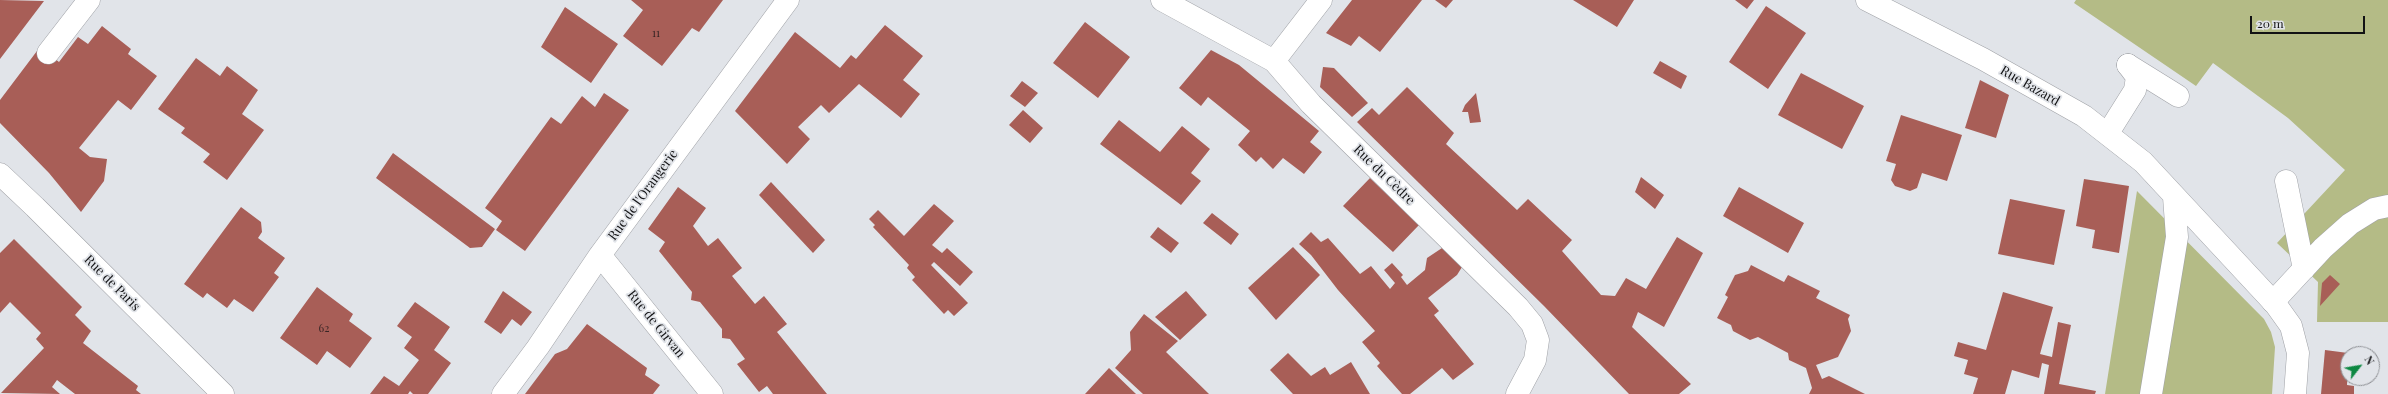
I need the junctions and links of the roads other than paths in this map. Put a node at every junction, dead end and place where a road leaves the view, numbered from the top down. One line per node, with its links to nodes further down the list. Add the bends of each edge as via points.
1 (89, 0): 6 (street)
2 (788, 0): 14 (street, Rue de l'Orangerie)
3 (1321, 0): 7 (street)
4 (1869, 0): 9 (street, Rue Bazard, via 1983,59 2084,116)
5 (1173, 2): 7 (street, Rue du Cèdre)
6 (48, 53)
7 (1274, 61): 20 (street, Rue du Cèdre, via 1311,104 1518,307 1532,324 1538,340 1535,360)
8 (2178, 96): 9 (street, via 2128,65 2137,77 2135,90)
9 (2108, 133): 12 (street, Rue Bazard, via 2143,162)
10 (0, 174): 17 (street, Rue de Paris)
11 (2286, 181): 15 (street)
12 (2174, 197): 16 (street, Rue Bazard); 21 (street, via 2177,237)
13 (2388, 206): 15 (street, via 2374,209 2350,224)
14 (600, 254): 18 (street, Rue de l'Orangerie, via 538,347); 19 (street, Rue de Girvan)
15 (2304, 269): 16 (street)
16 (2273, 302): 22 (street, Rue Bazard, via 2291,326 2298,353)
17 (223, 394)
18 (503, 394)
19 (712, 394)
20 (1517, 394)
21 (2151, 394)
22 (2294, 394)

